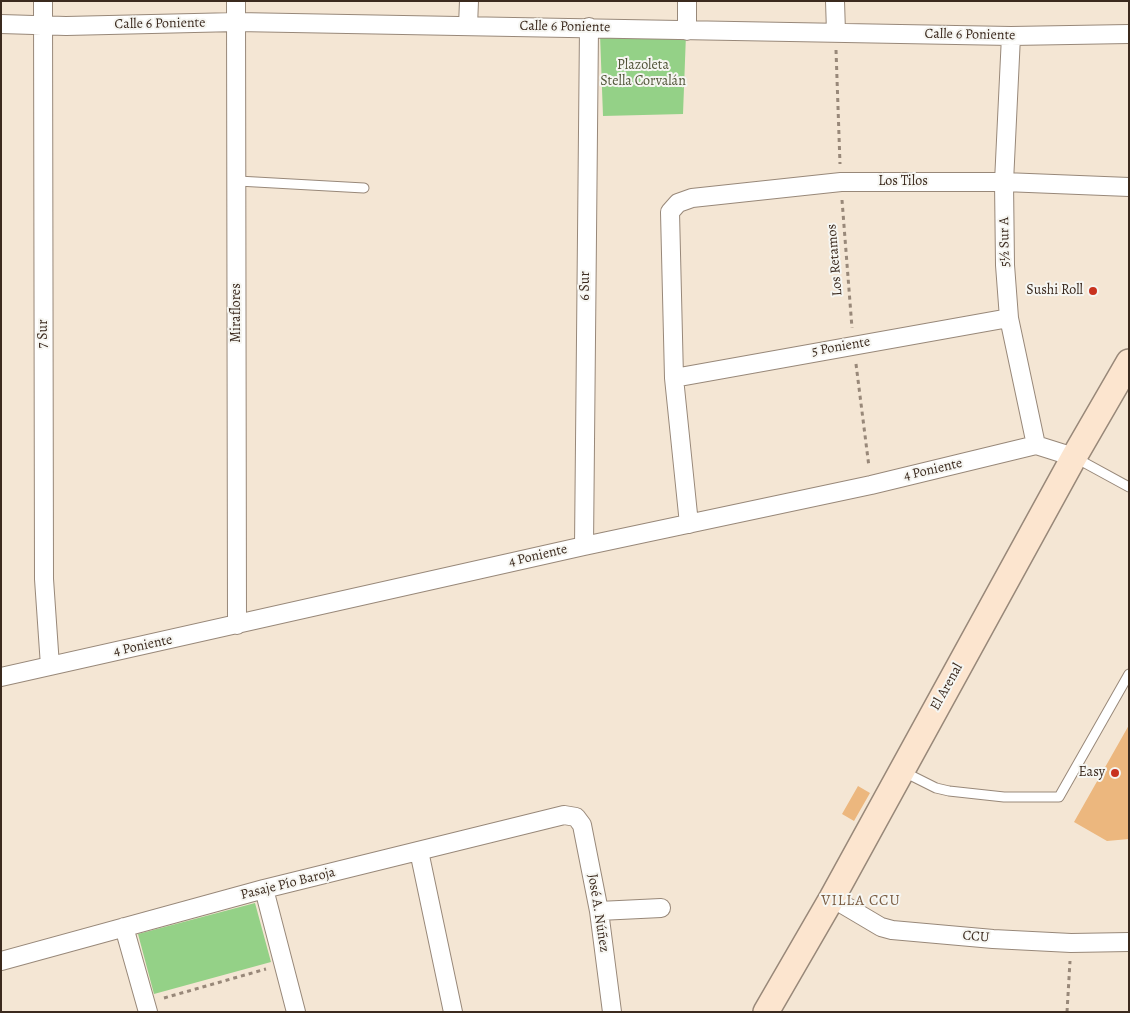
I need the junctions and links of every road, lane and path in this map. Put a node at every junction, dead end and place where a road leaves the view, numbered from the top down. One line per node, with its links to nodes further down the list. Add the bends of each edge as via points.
1 (43, 1): 8 (street, 7 Sur)
2 (236, 1): 6 (street, Miraflores)
3 (469, 1): 9 (street)
4 (687, 1): 11 (street)
5 (835, 1): 12 (street)
6 (237, 22): 8 (street, Calle 6 Poniente); 9 (street, Calle 6 Poniente); 15 (street, Miraflores)
7 (1, 24): 8 (street, Calle 6 Poniente)
8 (44, 25): 31 (street, 7 Sur, via 44,579)
9 (468, 26): 10 (street, Calle 6 Poniente)
10 (589, 27): 11 (street, Calle 6 Poniente); 29 (street, 6 Sur)
11 (687, 31): 12 (street, Calle 6 Poniente)
12 (836, 32): 14 (street, Calle 6 Poniente); 16 (path, Los Retamos)
13 (1129, 34): 14 (street, Calle 6 Poniente)
14 (1012, 36): 17 (street, 5½ Sur A)
15 (238, 181): 19 (lane); 30 (street, Miraflores)
16 (841, 182): 17 (street, Los Tilos); 21 (path, Los Retamos); 23 (street, Los Tilos, via 692,198 678,203 670,212)
17 (1004, 182): 18 (street, Los Tilos); 20 (street, 5½ Sur A, via 1004,265)
18 (1129, 187)
19 (364, 188)
20 (1009, 318): 21 (street, 5 Poniente); 24 (street, 5½ Sur A)
21 (854, 344): 23 (street, 5 Poniente); 26 (path, Los Retamos)
22 (1129, 362): 25 (street, El Arenal)
23 (674, 378): 28 (street)
24 (1036, 445): 25 (street); 26 (street, 4 Poniente)
25 (1074, 457): 27 (lane); 34 (street, El Arenal)
26 (871, 485): 28 (street, 4 Poniente)
27 (1129, 487)
28 (688, 524): 29 (street, 4 Poniente)
29 (584, 546): 30 (street, 4 Poniente)
30 (237, 625): 31 (street, 4 Poniente)
31 (50, 666): 33 (street, 4 Poniente)
32 (1129, 674): 34 (lane, via 1058,797 1004,797 936,788)
33 (1, 677)
34 (901, 771): 38 (street, El Arenal)
35 (576, 817): 36 (street, Pasaje Pío Baroja, via 564,815); 40 (street, José A. Núñez, via 582,825)
36 (419, 851): 37 (street, Pasaje Pío Baroja); 48 (street)
37 (264, 889): 41 (street, Pasaje Pío Baroja); 45 (street)
38 (832, 898): 43 (street, CCU, via 881,927 892,930); 50 (street, El Arenal)
39 (661, 908): 40 (street)
40 (599, 911): 49 (street, José A. Núñez)
41 (124, 927): 44 (street, Pasaje Pío Baroja); 46 (street)
42 (1129, 942): 43 (street, CCU)
43 (1071, 943): 51 (path)
44 (1, 961)
45 (284, 964): 46 (path); 47 (street)
46 (146, 1008)
47 (296, 1012)
48 (453, 1012)
49 (612, 1012)
50 (766, 1012)
51 (1067, 1012)

